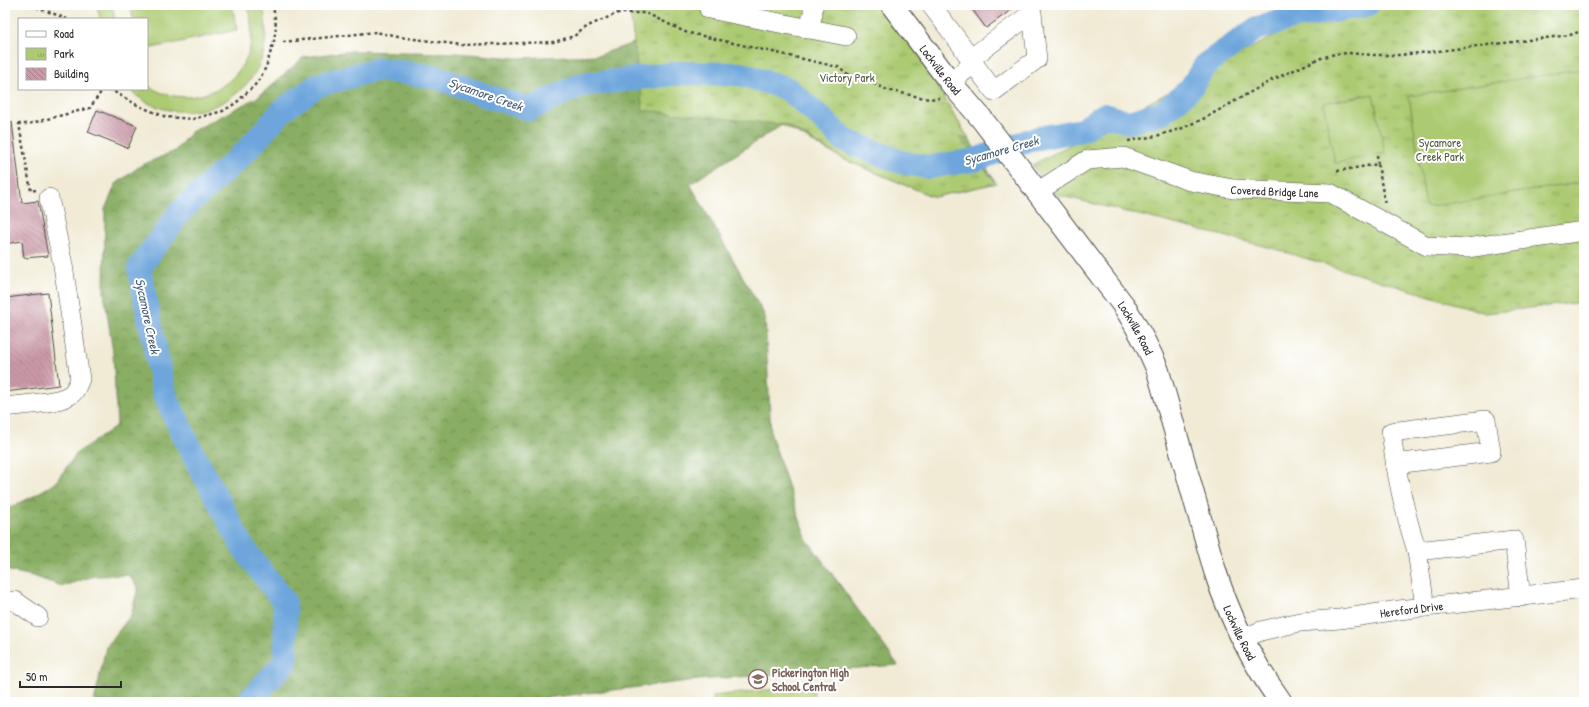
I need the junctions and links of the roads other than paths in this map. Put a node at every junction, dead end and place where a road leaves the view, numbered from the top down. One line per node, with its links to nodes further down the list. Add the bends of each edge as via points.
1 (708, 5): 5 (street, via 709,9)
2 (813, 5): 5 (street)
3 (892, 5): 7 (main road, Lockville Road)
4 (931, 5): 7 (street, via 970,59 970,65)
5 (808, 29): 6 (street)
6 (846, 36)
7 (956, 89): 8 (main road, Lockville Road)
8 (1037, 192): 10 (street, Covered Bridge Lane, via 1087,160 1123,157 1190,181 1233,189 1330,193 1427,246 1467,248); 19 (main road, Lockville Road, via 1124,306 1153,359 1215,571 1225,602)
9 (49, 198): 11 (street, via 63,265 80,379 76,389 59,400)
10 (1584, 232)
11 (5, 407)
12 (1395, 464): 12 (street, via 1391,432 1486,420 1491,452); 13 (street, via 1408,527)
13 (1417, 551): 15 (street, via 1514,540); 17 (street)
14 (1584, 592): 15 (street, Hereford Drive)
15 (1520, 597): 17 (street, Hereford Drive)
16 (5, 601): 18 (street, via 15,601)
17 (1425, 608): 19 (street, Hereford Drive, via 1280,626)
18 (38, 618)
19 (1242, 639): 20 (main road, Lockville Road)
20 (1281, 702)

